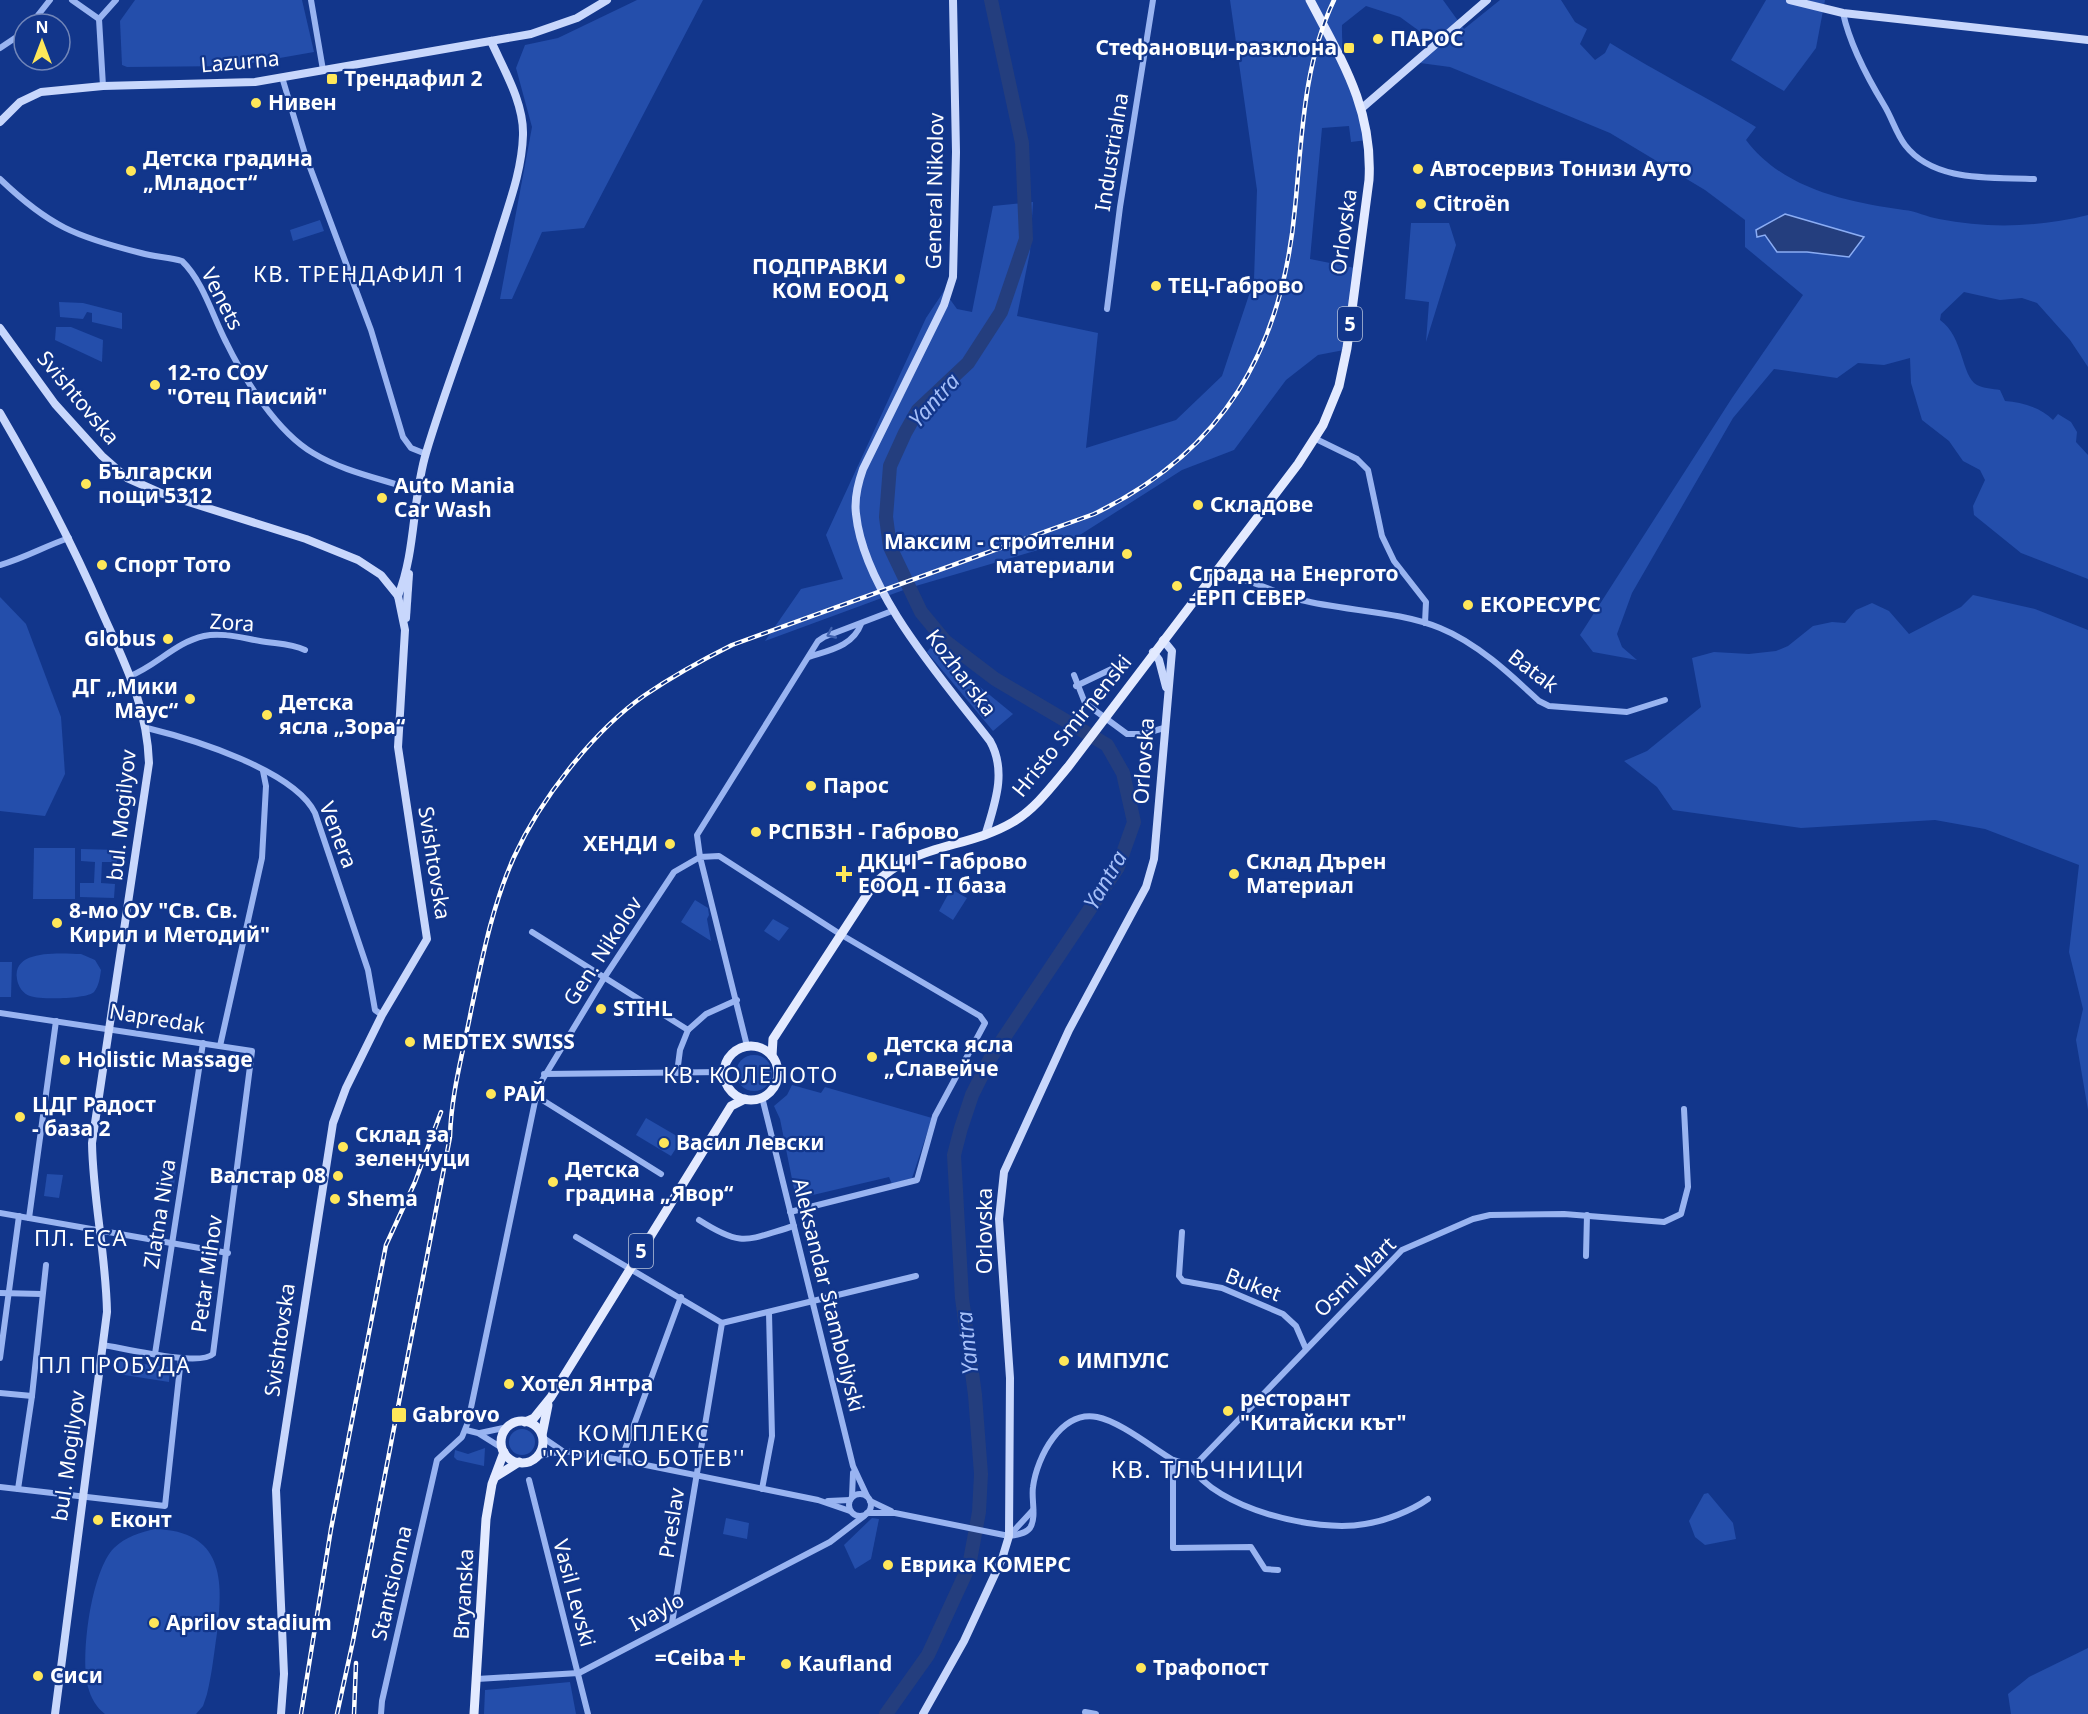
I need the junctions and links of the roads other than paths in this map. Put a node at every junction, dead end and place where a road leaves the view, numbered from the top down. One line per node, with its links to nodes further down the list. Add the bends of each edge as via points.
1 (50, 0): 11 (street)
2 (72, 0): 13 (street)
3 (116, 0): 13 (street)
4 (311, 0): 16 (street)
5 (607, 0): 15 (street, Lazurna, via 556,27)
6 (953, 0): 31 (street, General Nikolov, via 953,277 944,305 863,469 856,498)
7 (1153, 0): 23 (street, Industrialna)
8 (1310, 0): 19 (main road, Orlovska / 5)
9 (1487, 0): 19 (street)
10 (1790, 0): 12 (street)
11 (40, 12)
12 (1843, 13): 14 (street); 22 (street, via 1865,69 1901,139 1916,156 1946,171 1970,176)
13 (99, 19): 18 (street)
14 (2088, 40)
15 (491, 41): 16 (street, Lazurna); 27 (street, via 523,126 519,168)
16 (323, 70): 17 (street, Lazurna)
17 (282, 77): 18 (street, Lazurna, via 255,82); 27 (street, via 305,154 371,330 403,437 411,447)
18 (103, 86): 20 (street, Lazurna, via 41,92 20,102)
19 (1362, 108): 26 (main road, Orlovska / 5, via 1370,142 1370,166 1349,332 1339,386)
20 (0, 122)
21 (0, 179): 28 (street, Venets, via 29,207 57,226 93,241 182,261 235,361 302,446 322,458)
22 (2034, 179)
23 (1107, 309)
24 (0, 328): 34 (street, Svishtovska, via 55,404 127,478 163,494 345,553 381,575)
25 (0, 413): 30 (street, bul. Mogilyov)
26 (1316, 439): 33 (main road, Orlovska / 5); 36 (street, via 1358,459 1368,470 1382,536 1394,561 1426,602)
27 (426, 454): 28 (street)
28 (417, 491): 29 (street)
29 (412, 526): 34 (street); 38 (street)
30 (70, 537): 32 (street); 45 (street, bul. Mogilyov)
31 (861, 541): 35 (street, Kozharska)
32 (0, 565)
33 (1214, 573): 36 (street, Batak, via 1311,602); 39 (main road, Orlovska / 5)
34 (398, 596): 38 (street, Svishtovska)
35 (892, 611): 37 (street); 52 (street, Kozharska, via 993,748 999,774)
36 (1425, 623): 48 (street, Batak, via 1456,635 1549,706 1627,712)
37 (861, 624): 42 (street, one-way to 42, via 824,637); 42 (street, via 849,642)
38 (405, 630): 59 (street, Svishtovska, via 398,747 427,939)
39 (1163, 640): 41 (main road, Orlovska / 5); 47 (street, Orlovska, via 1172,651)
40 (305, 650): 45 (street, Zora, via 293,644 204,636)
41 (1153, 652): 47 (street, Orlovska); 52 (main road, Hristo Smirnenski / 5, via 1068,767 1022,816)
42 (808, 657): 53 (street, via 697,836)
43 (1122, 664): 46 (street)
44 (1074, 675): 46 (street)
45 (130, 676): 49 (street, bul. Mogilyov)
46 (1076, 686): 50 (street, via 1085,703 1126,734)
47 (1167, 690): 50 (street, Orlovska)
48 (1665, 700)
49 (147, 728): 51 (street, Venera, via 223,751); 61 (street, bul. Mogilyov, via 149,763 142,823)
50 (1164, 728): 139 (street, Orlovska, via 1154,859 1146,887 1069,1030 1004,1172 999,1219 1010,1378)
51 (263, 771): 59 (street, Venera, via 304,796 315,813 368,970 375,1010); 65 (street, via 266,808 262,858)
52 (987, 833): 55 (main road, Hristo Smirnenski / 5, via 927,850 897,865 872,887)
53 (700, 857): 55 (street, via 719,856); 56 (street, Gen. Nikolov, via 674,872); 57 (street)
54 (532, 932): 56 (street)
55 (840, 934): 63 (main road, Hristo Smirnenski / 5); 79 (street, via 980,1016 985,1026 935,1116 917,1179)
56 (604, 978): 62 (street); 71 (street, Gen. Nikolov)
57 (737, 1000): 62 (street, via 706,1014); 66 (street)
58 (0, 1013): 60 (street, Napredak)
59 (382, 1016): 146 (street, Svishtovska, via 333,1123 278,1478)
60 (56, 1021): 61 (street, Napredak); 83 (street)
61 (109, 1029): 64 (street, Napredak); 86 (street, bul. Mogilyov, via 92,1143)
62 (688, 1030): 70 (street)
63 (773, 1039): 66 (main road); 68 (main road, Hristo Smirnenski / 5)
64 (203, 1043): 65 (street, Napredak); 89 (street, Zlatna Niva)
65 (220, 1046): 67 (street, Napredak)
66 (750, 1046): 68 (main road); 69 (main road, via 729,1056)
67 (252, 1051): 90 (street, Petar Mihov)
68 (772, 1056): 74 (main road, 5, via 777,1080)
69 (724, 1072): 70 (street); 72 (main road)
70 (677, 1073): 71 (street)
71 (544, 1074): 73 (street, Gen. Nikolov)
72 (726, 1084): 75 (main road); 76 (main road)
73 (536, 1096): 78 (street); 112 (street, Gen. Nikolov)
74 (762, 1097): 75 (main road); 79 (street, Aleksandar Stamboliyski)
75 (745, 1099): 76 (main road)
76 (731, 1106): 93 (main road, 5)
77 (1684, 1109): 81 (street, Osmi Mart, via 1688,1187 1682,1214 1664,1222)
78 (661, 1174)
79 (790, 1212): 85 (street, Aleksandar Stamboliyski)
80 (0, 1213): 82 (street)
81 (1587, 1215): 91 (street); 103 (street, Osmi Mart, via 1480,1217 1402,1250)
82 (19, 1216): 83 (street); 95 (street)
83 (29, 1218): 86 (street)
84 (699, 1220): 85 (street, via 738,1240)
85 (794, 1226): 99 (street, Aleksandar Stamboliyski)
86 (101, 1229): 89 (street); 102 (street, bul. Mogilyov, via 106,1292)
87 (1182, 1233): 103 (street, Buket, via 1179,1276 1183,1281 1222,1288 1283,1314 1296,1326)
88 (576, 1237): 93 (street)
89 (172, 1244): 90 (street); 104 (street, Zlatna Niva)
90 (228, 1253): 106 (street, Petar Mihov, via 213,1354 205,1359)
91 (1586, 1256)
92 (46, 1265): 97 (street)
93 (631, 1268): 98 (street); 109 (main road, 5)
94 (916, 1276): 99 (street)
95 (9, 1292): 96 (street); 97 (street); 105 (street)
96 (0, 1293)
97 (42, 1294): 108 (street)
98 (681, 1297): 101 (street); 118 (street)
99 (812, 1302): 100 (street); 122 (street, Aleksandar Stamboliyski)
100 (769, 1313): 101 (street); 128 (street, via 772,1436)
101 (722, 1323): 124 (street, Preslav)
102 (103, 1345): 104 (street); 129 (street, bul. Mogilyov)
103 (1306, 1349): 121 (street, Osmi Mart, via 1226,1435)
104 (155, 1354): 106 (street)
105 (0, 1358)
106 (181, 1358): 129 (street, Petar Mihov, via 165,1506)
107 (0, 1393): 108 (street)
108 (32, 1396): 127 (street)
109 (551, 1397): 110 (main road, 5, via 534,1418); 114 (main road, 5)
110 (525, 1422): 111 (main road, 5); 114 (main road)
111 (508, 1427): 113 (street); 115 (main road, via 502,1438)
112 (466, 1430): 113 (street); 147 (street, Stantsionna, via 437,1460)
113 (478, 1433): 115 (street)
114 (542, 1436): 116 (street); 117 (main road, 5)
115 (503, 1450): 120 (main road); 123 (main road, Bryanska)
116 (564, 1451): 117 (street); 118 (street)
117 (538, 1456): 120 (main road)
118 (621, 1460): 124 (street)
119 (1173, 1460): 121 (street); 134 (street, via 1107,1420 1073,1419 1056,1434 1038,1466 1032,1489); 140 (street, via 1173,1548 1251,1547 1265,1569)
120 (519, 1462): 123 (main road)
121 (1190, 1465): 132 (street, via 1208,1487 1248,1508 1319,1524 1366,1524)
122 (853, 1466): 130 (street, Aleksandar Stamboliyski); 131 (street, Aleksandar Stamboliyski)
123 (495, 1476): 143 (main road, Bryanska, via 486,1519)
124 (697, 1476): 128 (street); 141 (street, Preslav)
125 (528, 1480): 142 (street, Vasil Levski)
126 (0, 1487): 127 (street)
127 (18, 1489): 129 (street)
128 (762, 1489): 133 (street)
129 (81, 1496): 145 (street, bul. Mogilyov)
130 (851, 1498): 131 (street, via 861,1494); 133 (street); 135 (street, Aleksandar Stamboliyski)
131 (868, 1499): 136 (street); 137 (street)
132 (1428, 1499)
133 (818, 1500): 135 (street)
134 (1033, 1510): 139 (street); 139 (street, via 1028,1530)
135 (850, 1512): 137 (street); 138 (street)
136 (895, 1513): 137 (street); 139 (street)
137 (866, 1515): 138 (street, Ivaylo)
138 (841, 1536): 141 (street, Ivaylo)
139 (1009, 1536): 150 (street, Orlovska, via 964,1641)
140 (1278, 1570)
141 (672, 1623): 142 (street, Ivaylo)
142 (579, 1673): 143 (street, Ivaylo); 149 (street, Vasil Levski)
143 (477, 1679): 148 (main road, Bryanska)
144 (1084, 1712): 151 (street)
145 (55, 1714)
146 (282, 1714)
147 (381, 1714)
148 (474, 1714)
149 (588, 1714)
150 (923, 1714)
151 (1096, 1714)

